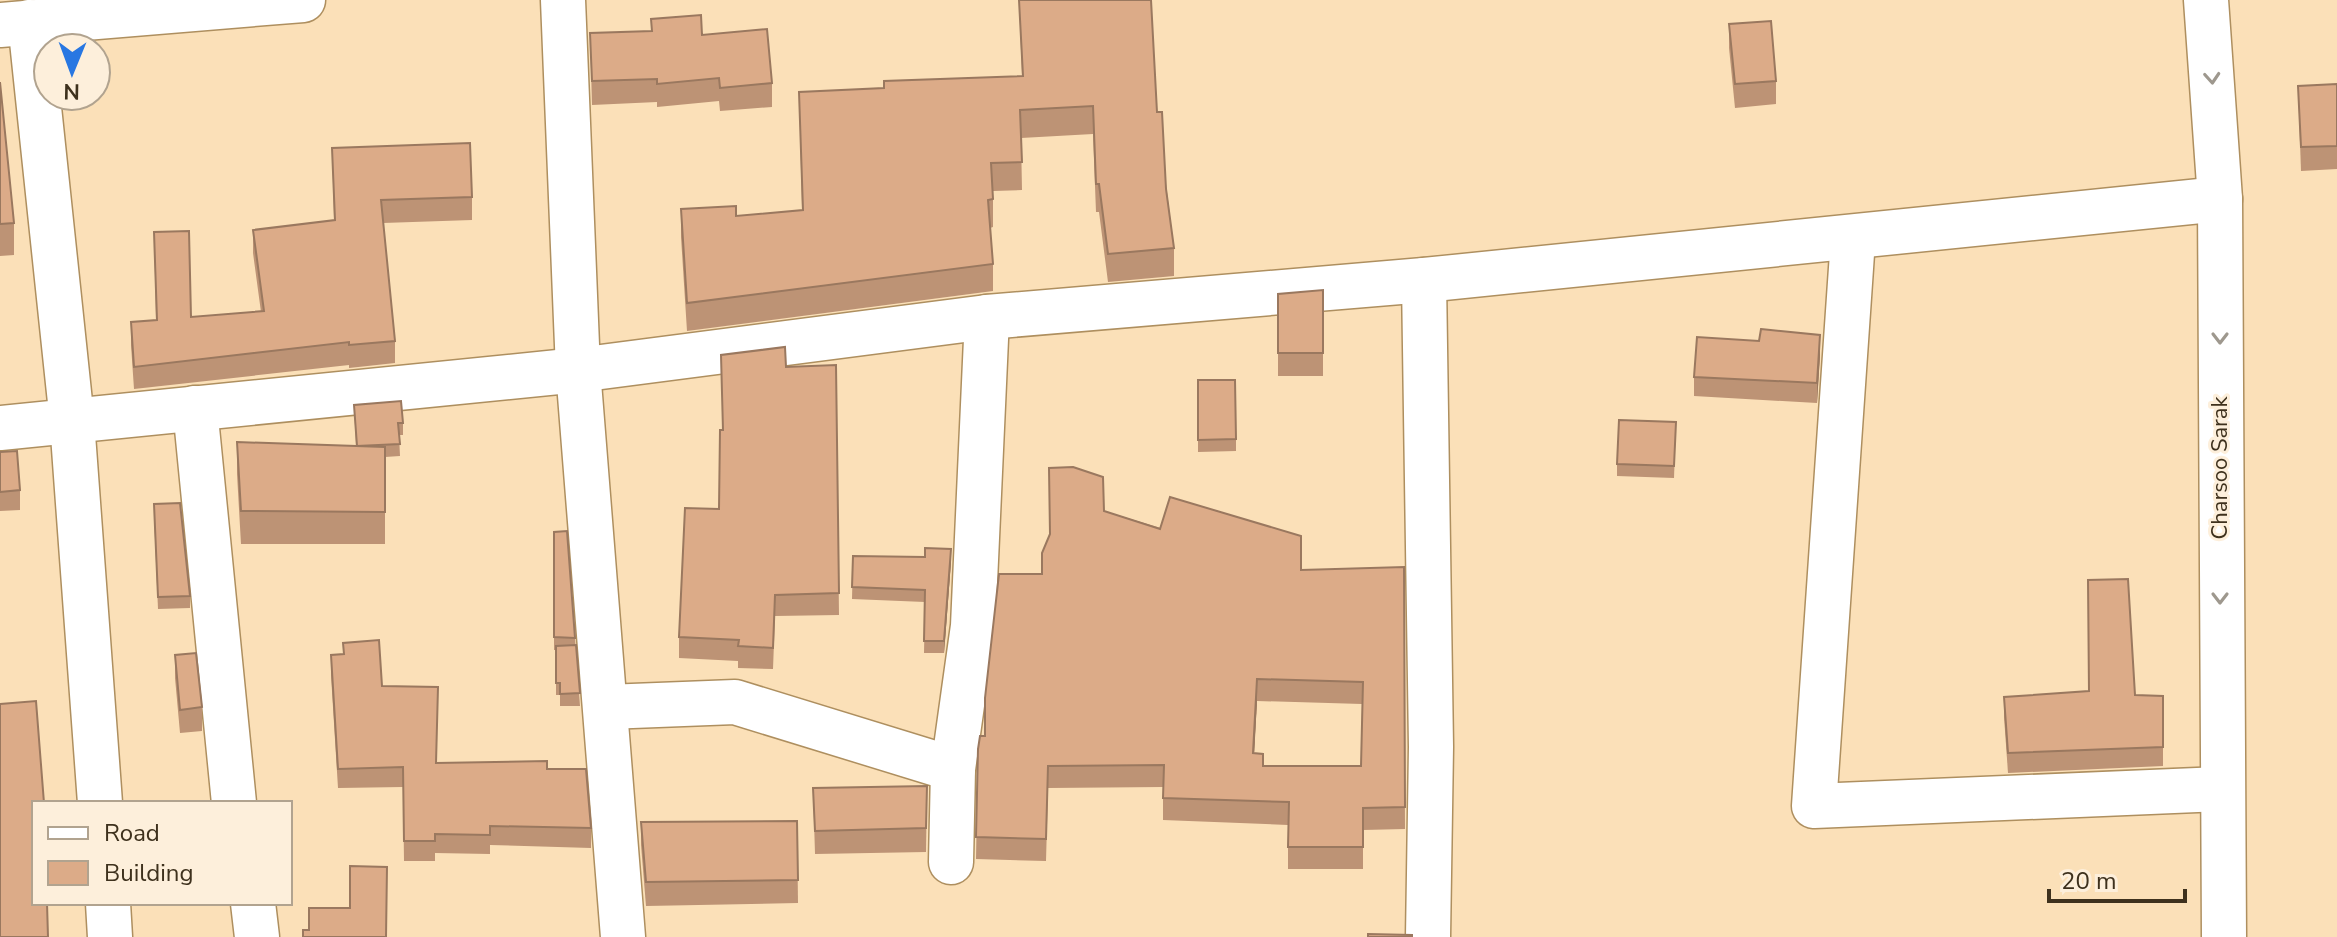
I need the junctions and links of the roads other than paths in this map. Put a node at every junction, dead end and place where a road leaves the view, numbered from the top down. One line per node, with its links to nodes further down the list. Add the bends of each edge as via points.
1 (303, 0): 4 (street)
2 (563, 0): 9 (street)
3 (2206, 0): 5 (street, Charsoo Sarak, one-way to 5)
4 (15, 24): 11 (street)
5 (2220, 199): 6 (street); 15 (street, Charsoo Sarak, one-way to 15)
6 (1853, 239): 7 (street); 15 (street, via 1814,806)
7 (1424, 280): 8 (street); 24 (street, via 1431,747)
8 (987, 317): 9 (street); 14 (street, via 973,626)
9 (578, 370): 10 (street); 13 (street)
10 (195, 408): 11 (street); 17 (street)
11 (72, 421): 12 (street); 16 (street)
12 (0, 428)
13 (606, 707): 14 (street, via 735,702); 23 (street)
14 (953, 769): 18 (street)
15 (2221, 789): 25 (street, Charsoo Sarak)
16 (100, 801)
17 (234, 801)
18 (951, 862)
19 (108, 905): 21 (street)
20 (253, 905): 22 (street)
21 (110, 937)
22 (257, 937)
23 (623, 937)
24 (1428, 937)
25 (2224, 937)

